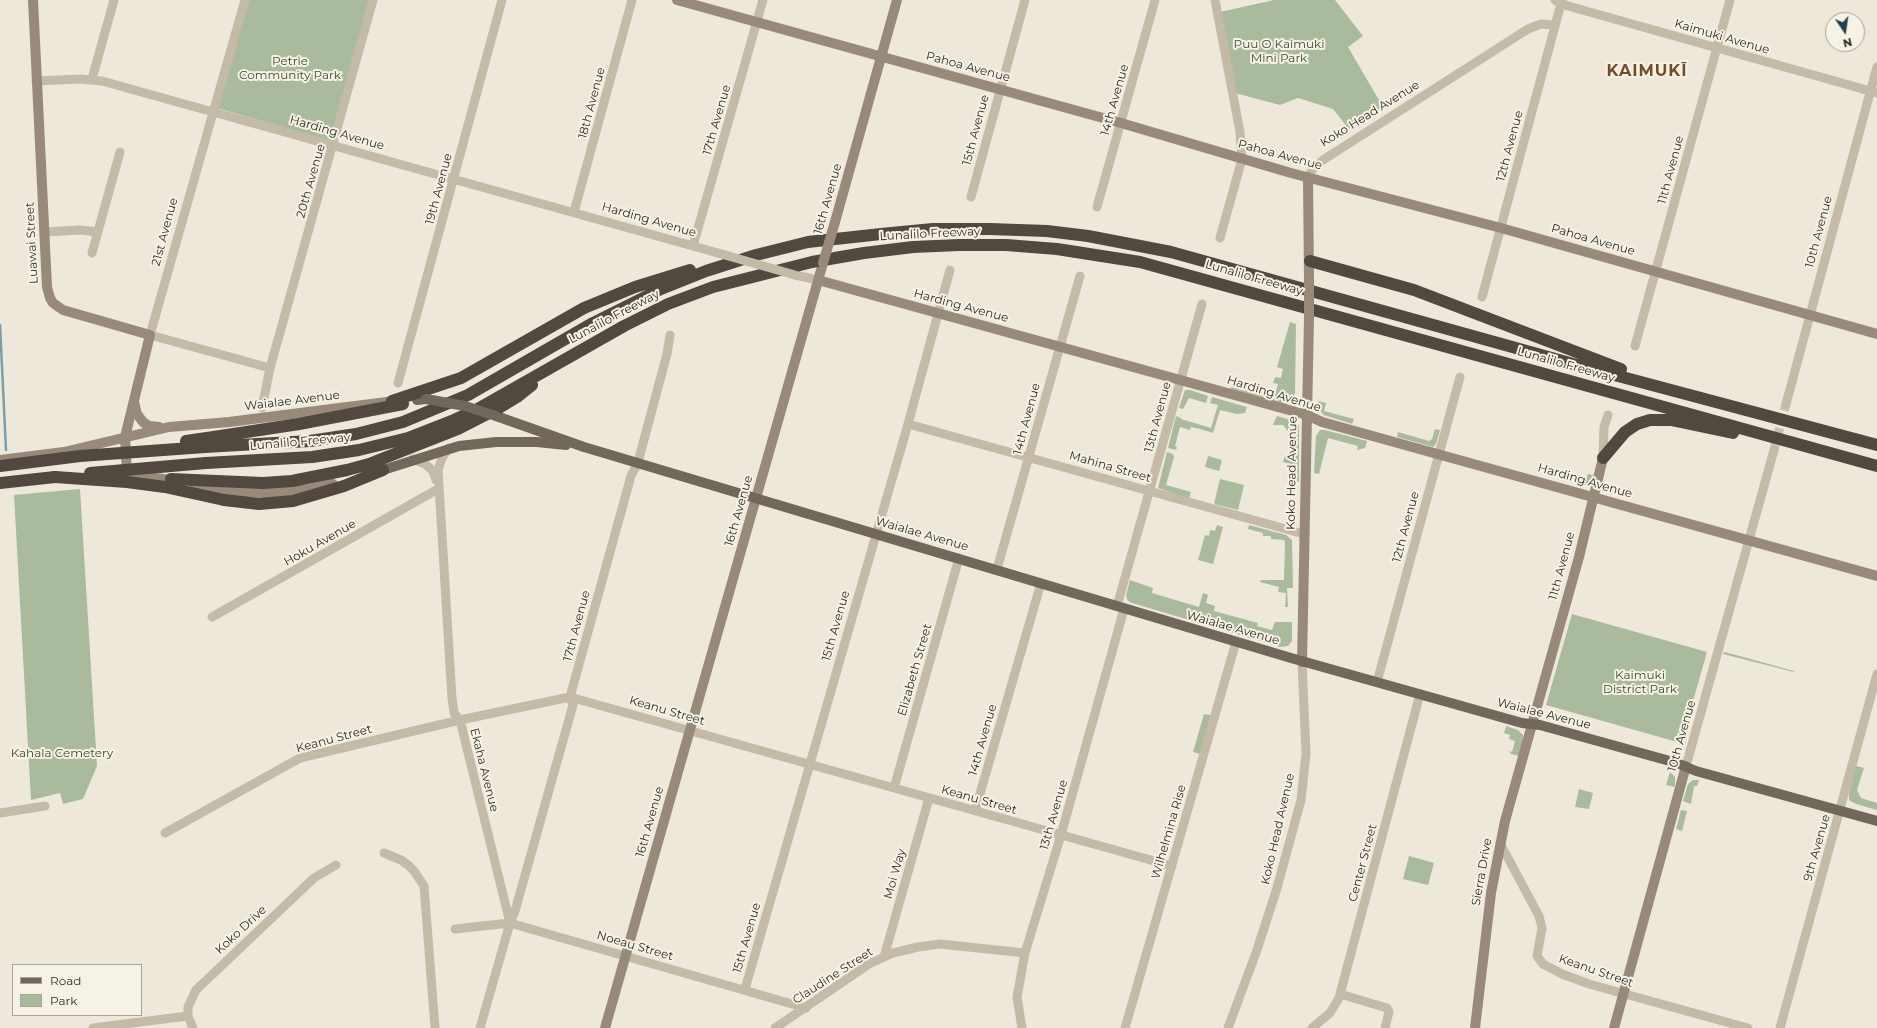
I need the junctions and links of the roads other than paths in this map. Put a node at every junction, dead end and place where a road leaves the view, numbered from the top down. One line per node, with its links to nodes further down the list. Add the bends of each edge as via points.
1 (33, 0): 21 (street, Luawai Street)
2 (114, 0): 20 (street)
3 (245, 0): 24 (street, 21st Avenue)
4 (373, 0): 26 (street, 20th Avenue)
5 (502, 0): 30 (street, 19th Avenue)
6 (632, 0): 33 (street, 18th Avenue)
7 (677, 0): 15 (street, Pahoa Avenue)
8 (763, 0): 15 (street, 17th Avenue)
9 (897, 0): 18 (street, 16th Avenue)
10 (1025, 0): 22 (street, 15th Avenue)
11 (1155, 0): 25 (street, 14th Avenue)
12 (1215, 0): 28 (street, via 1240,132)
13 (1730, 0): 17 (street, 11th Avenue)
14 (1559, 1): 16 (street, 12th Avenue); 17 (street, Kaimuki Avenue)
15 (757, 22): 18 (street, Pahoa Avenue); 39 (street, 17th Avenue)
16 (1554, 25): 29 (street, Koko Head Avenue, via 1541,24 1528,29 1326,158 1316,165); 34 (street, 12th Avenue)
17 (1717, 48): 23 (street, Kaimuki Avenue); 43 (street, 11th Avenue)
18 (881, 57): 22 (street, Pahoa Avenue); 45 (street, 16th Avenue, bridge)
19 (1877, 67): 23 (street, 10th Avenue)
20 (92, 79): 21 (street, Harding Avenue); 24 (street, Harding Avenue)
21 (36, 81): 35 (street, Luawai Street)
22 (1000, 90): 25 (street, Pahoa Avenue); 31 (street, 15th Avenue)
23 (1874, 92): 49 (street, 10th Avenue)
24 (212, 112): 26 (street, Harding Avenue); 51 (street, 21st Avenue)
25 (1121, 123): 28 (street, Pahoa Avenue); 32 (street, 14th Avenue)
26 (333, 146): 30 (street, Harding Avenue); 56 (street, 20th Avenue)
27 (120, 152): 36 (street)
28 (1242, 159): 29 (street, Pahoa Avenue); 37 (street)
29 (1308, 177): 34 (street, Pahoa Avenue); 41 (street, Koko Head Avenue)
30 (454, 180): 33 (street, Harding Avenue); 59 (street, 19th Avenue)
31 (971, 197)
32 (1097, 207)
33 (574, 212): 39 (street, Harding Avenue)
34 (1501, 228): 43 (street, Pahoa Avenue); 46 (street, 12th Avenue)
35 (44, 232): 36 (street); 51 (street, Luawai Street, via 47,287 53,303 69,313)
36 (98, 232): 40 (street)
37 (1220, 238)
38 (808, 242): 60 (highway, Lunalilo Freeway, via 933,229 1019,229 1088,236 1171,252); 63 (highway, via 716,262 635,287 584,308 461,378); 71 (highway, Lunalilo Freeway, via 729,263 661,289 593,323 468,395 403,422 356,434 310,441)
39 (693, 246): 45 (street, Harding Avenue, bridge)
40 (92, 253)
41 (1310, 261): 60 (highway, via 1414,290); 66 (street, Koko Head Avenue, bridge)
42 (950, 270): 48 (street, 15th Avenue)
43 (1656, 272): 49 (street, Pahoa Avenue); 53 (street, 11th Avenue)
44 (1080, 276): 54 (street, 14th Avenue)
45 (818, 280): 48 (street, Harding Avenue); 92 (street, 16th Avenue)
46 (1482, 297)
47 (1202, 304): 58 (street, 13th Avenue)
48 (938, 313): 54 (street, Harding Avenue); 68 (street, 15th Avenue)
49 (1810, 315): 50 (street, Pahoa Avenue); 64 (street, 10th Avenue)
50 (1877, 334)
51 (150, 335): 56 (street, Luawai Street); 62 (street, 21st Avenue)
52 (670, 335): 81 (street, 17th Avenue)
53 (1635, 346)
54 (1059, 347): 58 (street, Harding Avenue); 77 (street, 14th Avenue)
55 (559, 362): 82 (highway, Lunalilo Freeway, via 624,326 690,295 713,286 812,262 913,247 998,245 1056,249 1108,256 1181,272); 85 (highway, Lunalilo Freeway, bridge, via 454,420 391,443 312,457 206,463); 86 (highway, via 517,397 499,408 458,429 369,464 321,476 263,483)
56 (270, 368): 65 (street, 20th Avenue)
57 (1460, 377): 76 (street, 12th Avenue)
58 (1180, 380): 66 (street, Harding Avenue); 90 (street, 13th Avenue)
59 (398, 383)
60 (1672, 389): 72 (highway, Lunalilo Freeway)
61 (422, 399): 63 (street, Waialae Avenue); 71 (highway); 73 (main road, Waialae Avenue, bridge, via 465,406)
62 (134, 400): 69 (street, via 137,414 145,424); 70 (street, 21st Avenue)
63 (392, 401): 69 (street, Waialae Avenue)
64 (1786, 404)
65 (262, 408)
66 (1307, 415): 76 (street, Harding Avenue, via 1322,422); 94 (street, Koko Head Avenue)
67 (1608, 415): 78 (street, 11th Avenue, via 1604,427)
68 (908, 424): 77 (street, Mahina Street); 93 (street, 15th Avenue)
69 (169, 427): 70 (street, Waialae Avenue)
70 (125, 437): 80 (street, Waialae Avenue, via 64,452); 84 (street, 21st Avenue)
71 (206, 442): 80 (highway, Lunalilo Freeway, bridge, via 80,456)
72 (1877, 445)
73 (584, 447): 74 (main road, Waialae Avenue, via 537,442 496,442); 81 (main road, Waialae Avenue)
74 (449, 448): 79 (main road, Waialae Avenue); 89 (street, Ekaha Avenue, via 438,470)
75 (1774, 450): 95 (street, 10th Avenue)
76 (1438, 454): 91 (street, Harding Avenue); 105 (street, 12th Avenue)
77 (1029, 456): 90 (street, Mahina Street); 97 (street, 14th Avenue)
78 (1603, 458): 82 (highway, via 1630,428 1650,420 1663,419 1757,438); 91 (street, 11th Avenue)
79 (413, 459): 83 (main road, Waialae Avenue); 89 (street, Ekaha Avenue, via 433,471)
80 (1, 461)
81 (638, 462): 92 (main road, Waialae Avenue); 107 (street, 17th Avenue, via 631,476)
82 (1877, 467)
83 (383, 470): 85 (highway, bridge, via 344,486 293,501 259,504 224,500 165,486); 86 (street, Waialae Avenue, via 322,486 264,493 234,492)
84 (127, 474): 86 (street, Waialae Avenue); 88 (street, Waialae Avenue)
85 (55, 477): 87 (highway, Lunalilo Freeway)
86 (171, 479)
87 (0, 483)
88 (0, 489)
89 (438, 489): 101 (street, Hoku Avenue); 108 (street, Ekaha Avenue, via 452,698 454,713)
90 (1151, 491): 94 (street, Mahina Street); 100 (street, 13th Avenue)
91 (1594, 497): 95 (street, Harding Avenue); 109 (street, 11th Avenue)
92 (756, 499): 93 (main road, Waialae Avenue); 110 (street, 16th Avenue)
93 (876, 534): 96 (main road, Waialae Avenue); 111 (street, 15th Avenue)
94 (1304, 534): 103 (street, Koko Head Avenue)
95 (1749, 540): 98 (street, Harding Avenue); 112 (street, 10th Avenue)
96 (959, 558): 97 (main road, Waialae Avenue); 113 (street, Elizabeth Street)
97 (996, 569): 99 (main road, Waialae Avenue)
98 (1877, 576)
99 (1041, 582): 100 (main road, Waialae Avenue); 116 (street, 14th Avenue)
100 (1121, 608): 102 (main road, Waialae Avenue); 121 (street, 13th Avenue)
101 (212, 617)
102 (1236, 642): 103 (main road, Waialae Avenue); 125 (street, Wilhelmina Rise)
103 (1302, 662): 105 (main road, Waialae Avenue); 145 (street, Koko Head Avenue, via 1306,754 1302,794 1277,888)
104 (1877, 674): 117 (street, 9th Avenue)
105 (1377, 682): 106 (main road, Waialae Avenue)
106 (1420, 694): 109 (main road, Waialae Avenue); 132 (street, Center Street)
107 (570, 697): 108 (street, Keanu Street); 110 (street, Keanu Street); 126 (street, 17th Avenue, via 573,704)
108 (460, 720): 120 (street, Keanu Street, via 300,758); 126 (street, Ekaha Avenue)
109 (1533, 724): 112 (main road, Waialae Avenue); 122 (street, Sierra Drive)
110 (690, 730): 111 (street, Keanu Street); 129 (street, 16th Avenue)
111 (809, 764): 113 (street, Keanu Street); 131 (street, 15th Avenue)
112 (1686, 766): 117 (main road, Waialae Avenue); 133 (street, 10th Avenue)
113 (894, 788): 114 (street, Keanu Street)
114 (929, 798): 116 (street, Keanu Street); 130 (street, Moi Way)
115 (45, 806): 118 (street)
116 (976, 811): 121 (street, Keanu Street)
117 (1840, 811): 119 (main road, Waialae Avenue); 151 (street, 9th Avenue)
118 (0, 812)
119 (1877, 821)
120 (165, 833)
121 (1061, 835): 125 (street, Keanu Street); 128 (street, 13th Avenue)
122 (1500, 843): 133 (street, Keanu Street, via 1539,916 1542,928 1537,952 1540,961 1575,979); 148 (street, Sierra Drive, via 1488,914)
123 (384, 853): 139 (street, via 408,865 424,886)
124 (336, 865): 135 (street, Koko Drive, via 314,878 196,990 188,1007)
125 (1172, 866): 144 (street, Wilhelmina Rise)
126 (510, 923): 127 (street, Noeau Street); 129 (street, Noeau Street); 140 (street, Ekaha Avenue)
127 (455, 929)
128 (1025, 953): 130 (street, Claudine Street, via 940,944 918,947); 143 (street, 13th Avenue, via 1017,996)
129 (626, 956): 131 (street, Noeau Street); 141 (street, 16th Avenue)
130 (884, 957): 134 (street, Claudine Street, via 869,964)
131 (745, 989): 134 (street, Noeau Street)
132 (1340, 994): 146 (street, Center Street, via 1334,1009); 147 (street, via 1387,1008 1389,1012)
133 (1624, 994): 149 (street, 10th Avenue); 150 (street, Keanu Street)
134 (806, 1008): 142 (street, Claudine Street)
135 (188, 1016): 136 (street); 138 (street)
136 (106, 1027): 137 (street)
137 (93, 1028)
138 (193, 1028)
139 (435, 1028)
140 (480, 1028)
141 (605, 1028)
142 (775, 1028)
143 (1022, 1028)
144 (1126, 1028)
145 (1228, 1028)
146 (1312, 1028)
147 (1385, 1028)
148 (1475, 1028)
149 (1614, 1028)
150 (1748, 1028)
151 (1780, 1028)

